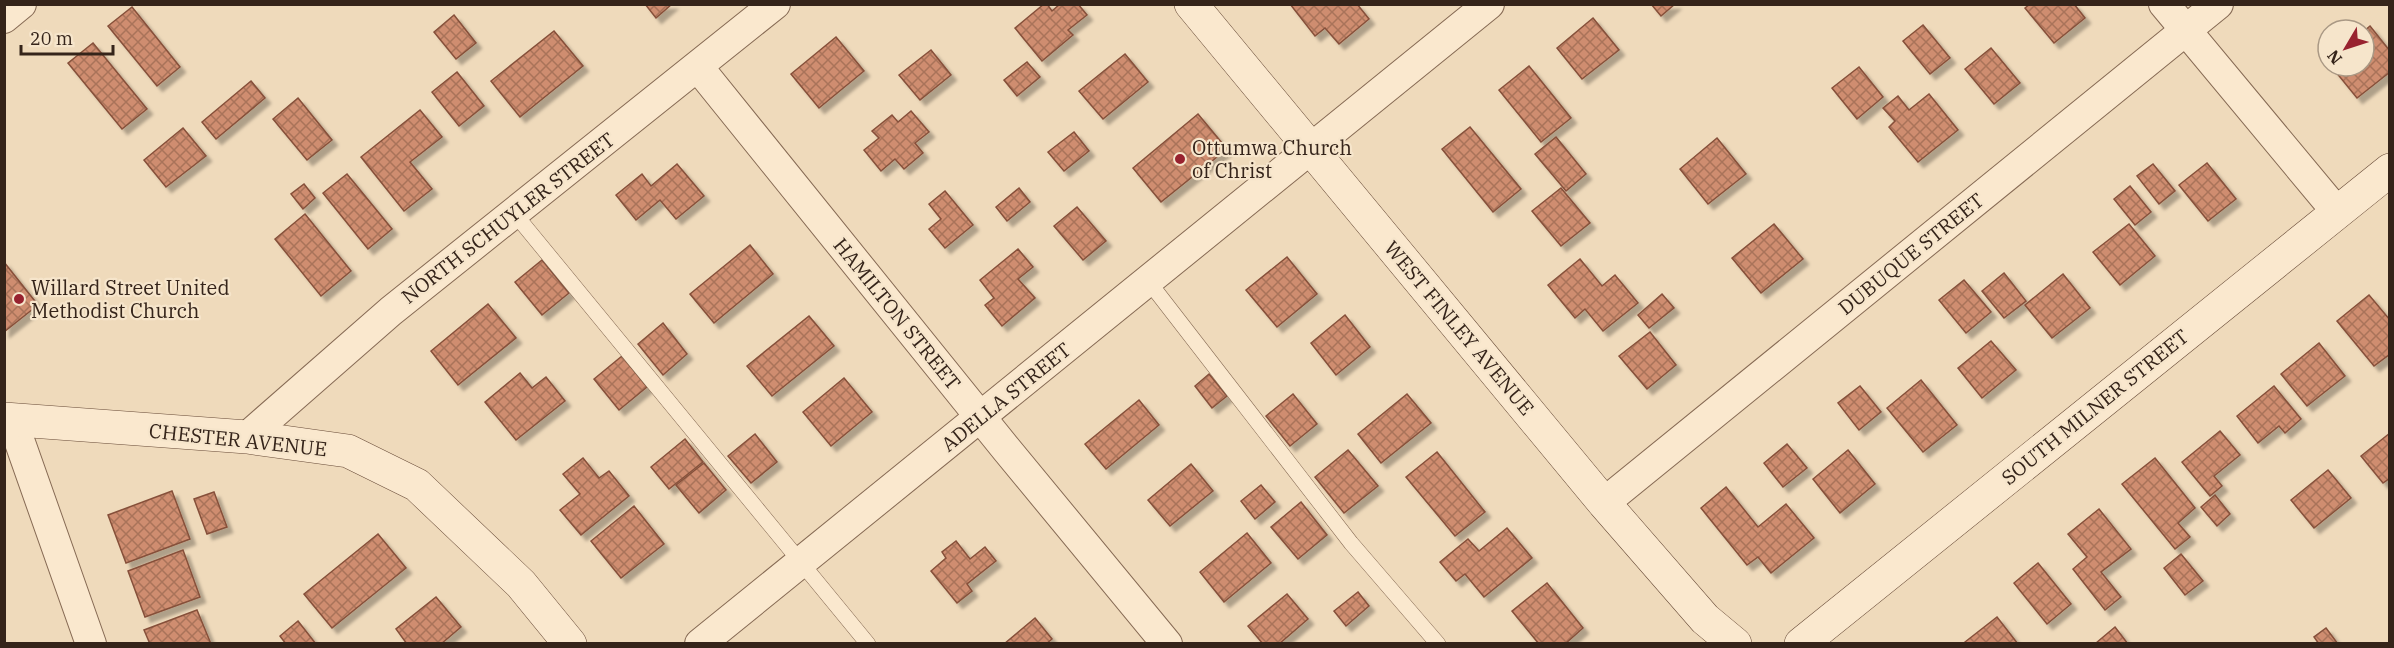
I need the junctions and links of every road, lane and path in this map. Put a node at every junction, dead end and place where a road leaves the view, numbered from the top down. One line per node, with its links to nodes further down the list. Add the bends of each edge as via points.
1 (21, 4): 7 (street)
2 (775, 4): 9 (street, NORTH SCHUYLER STREET)
3 (1191, 4): 10 (main road, WEST FINLEY AVENUE)
4 (1489, 4): 10 (street, ADELLA STREET)
5 (2164, 4): 8 (street)
6 (2218, 4): 8 (street, DUBUQUE STREET)
7 (4, 18)
8 (2185, 31): 12 (street); 18 (street, DUBUQUE STREET)
9 (698, 67): 13 (street, NORTH SCHUYLER STREET); 15 (street, HAMILTON STREET)
10 (1311, 149): 14 (street, ADELLA STREET); 18 (main road, WEST FINLEY AVENUE)
11 (2390, 170): 12 (main road, SOUTH MILNER STREET)
12 (2337, 212): 20 (main road, SOUTH MILNER STREET)
13 (514, 213): 17 (street, NORTH SCHUYLER STREET, via 391,311); 19 (lane)
14 (1149, 282): 15 (street, ADELLA STREET); 26 (lane, via 1352,543)
15 (980, 417): 19 (street, ADELLA STREET); 25 (street, HAMILTON STREET)
16 (8, 420): 17 (main road, CHESTER AVENUE); 21 (street)
17 (247, 437): 22 (main road, CHESTER AVENUE, via 348,451 417,485 521,584)
18 (1604, 503): 27 (main road, WEST FINLEY AVENUE, via 1706,619)
19 (801, 562): 23 (street, ADELLA STREET); 24 (lane)
20 (1828, 634): 28 (main road, SOUTH MILNER STREET)
21 (91, 644)
22 (570, 644)
23 (700, 644)
24 (868, 644)
25 (1167, 644)
26 (1438, 644)
27 (1735, 644)
28 (1801, 644)

